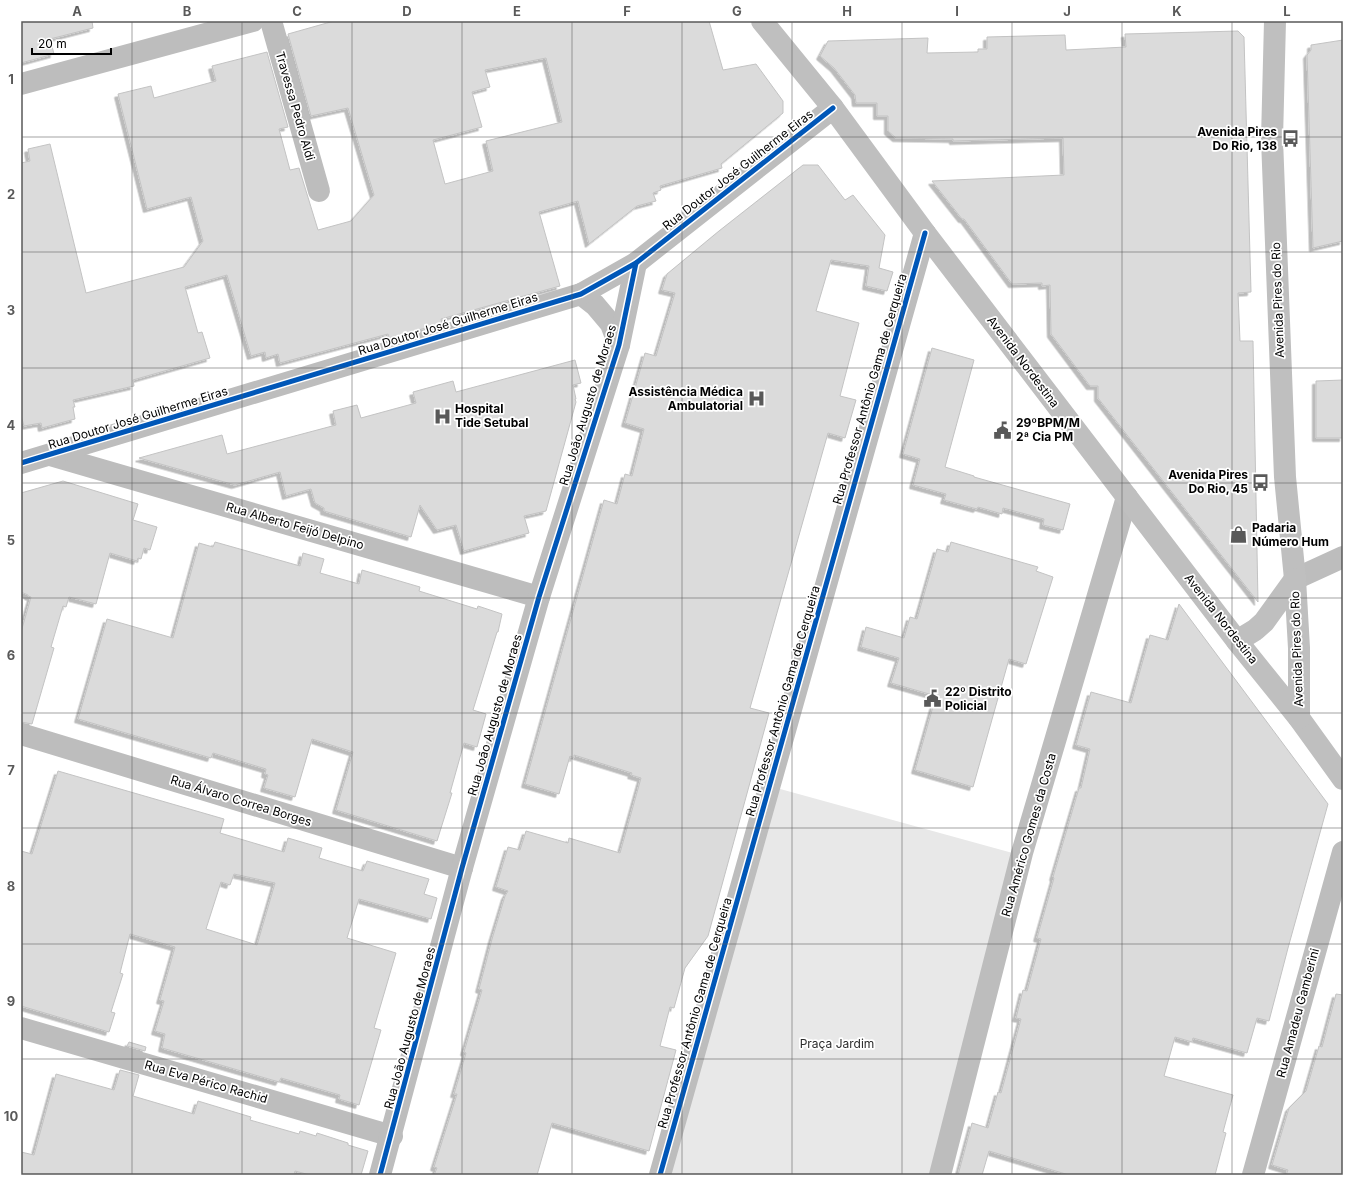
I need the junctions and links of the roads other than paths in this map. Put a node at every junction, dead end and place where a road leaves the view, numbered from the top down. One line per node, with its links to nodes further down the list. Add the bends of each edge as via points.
1 (253, 21): 5 (street)
2 (271, 21): 7 (street, Travessa Pedro Aldi)
3 (762, 21): 6 (main road, Avenida Nordestina)
4 (1275, 21): 16 (main road, Avenida Pires do Rio, via 1272,138 1285,477)
5 (21, 84)
6 (833, 108): 8 (main road, Avenida Nordestina); 9 (street, Rua Doutor José Guilherme Eiras)
7 (319, 191)
8 (925, 233): 14 (main road, Avenida Nordestina); 27 (street, Rua Professor Antônio Gama de Cerqueira)
9 (636, 263): 10 (street, Rua Doutor José Guilherme Eiras); 11 (street, Rua João Augusto de Moraes)
10 (581, 294): 11 (street, Rua João Augusto de Moraes, via 595,305 611,324); 12 (street, Rua Doutor José Guilherme Eiras)
11 (619, 345): 17 (street, Rua João Augusto de Moraes)
12 (50, 455): 13 (street, Rua Doutor José Guilherme Eiras); 17 (street, Rua Alberto Feijó Delpino)
13 (21, 463)
14 (1127, 497): 18 (main road, Avenida Nordestina); 28 (street, Rua Américo Gomes da Costa, via 1022,853)
15 (1343, 557): 16 (street)
16 (1295, 579): 18 (main road, Avenida Pires do Rio, via 1264,622); 19 (main road, Avenida Pires do Rio, via 1300,648)
17 (539, 598): 23 (street, Rua João Augusto de Moraes)
18 (1237, 641): 19 (main road, Avenida Nordestina)
19 (1299, 718): 21 (main road, Avenida Nordestina)
20 (21, 734): 23 (street, Rua Álvaro Correa Borges)
21 (1343, 779)
22 (1343, 852): 29 (street, Rua Amadeu Gamberini)
23 (462, 868): 25 (street, Rua João Augusto de Moraes)
24 (21, 1028): 25 (street, Rua Eva Périco Rachid)
25 (392, 1136): 26 (street, Rua João Augusto de Moraes)
26 (380, 1175)
27 (660, 1175)
28 (940, 1175)
29 (1254, 1175)

